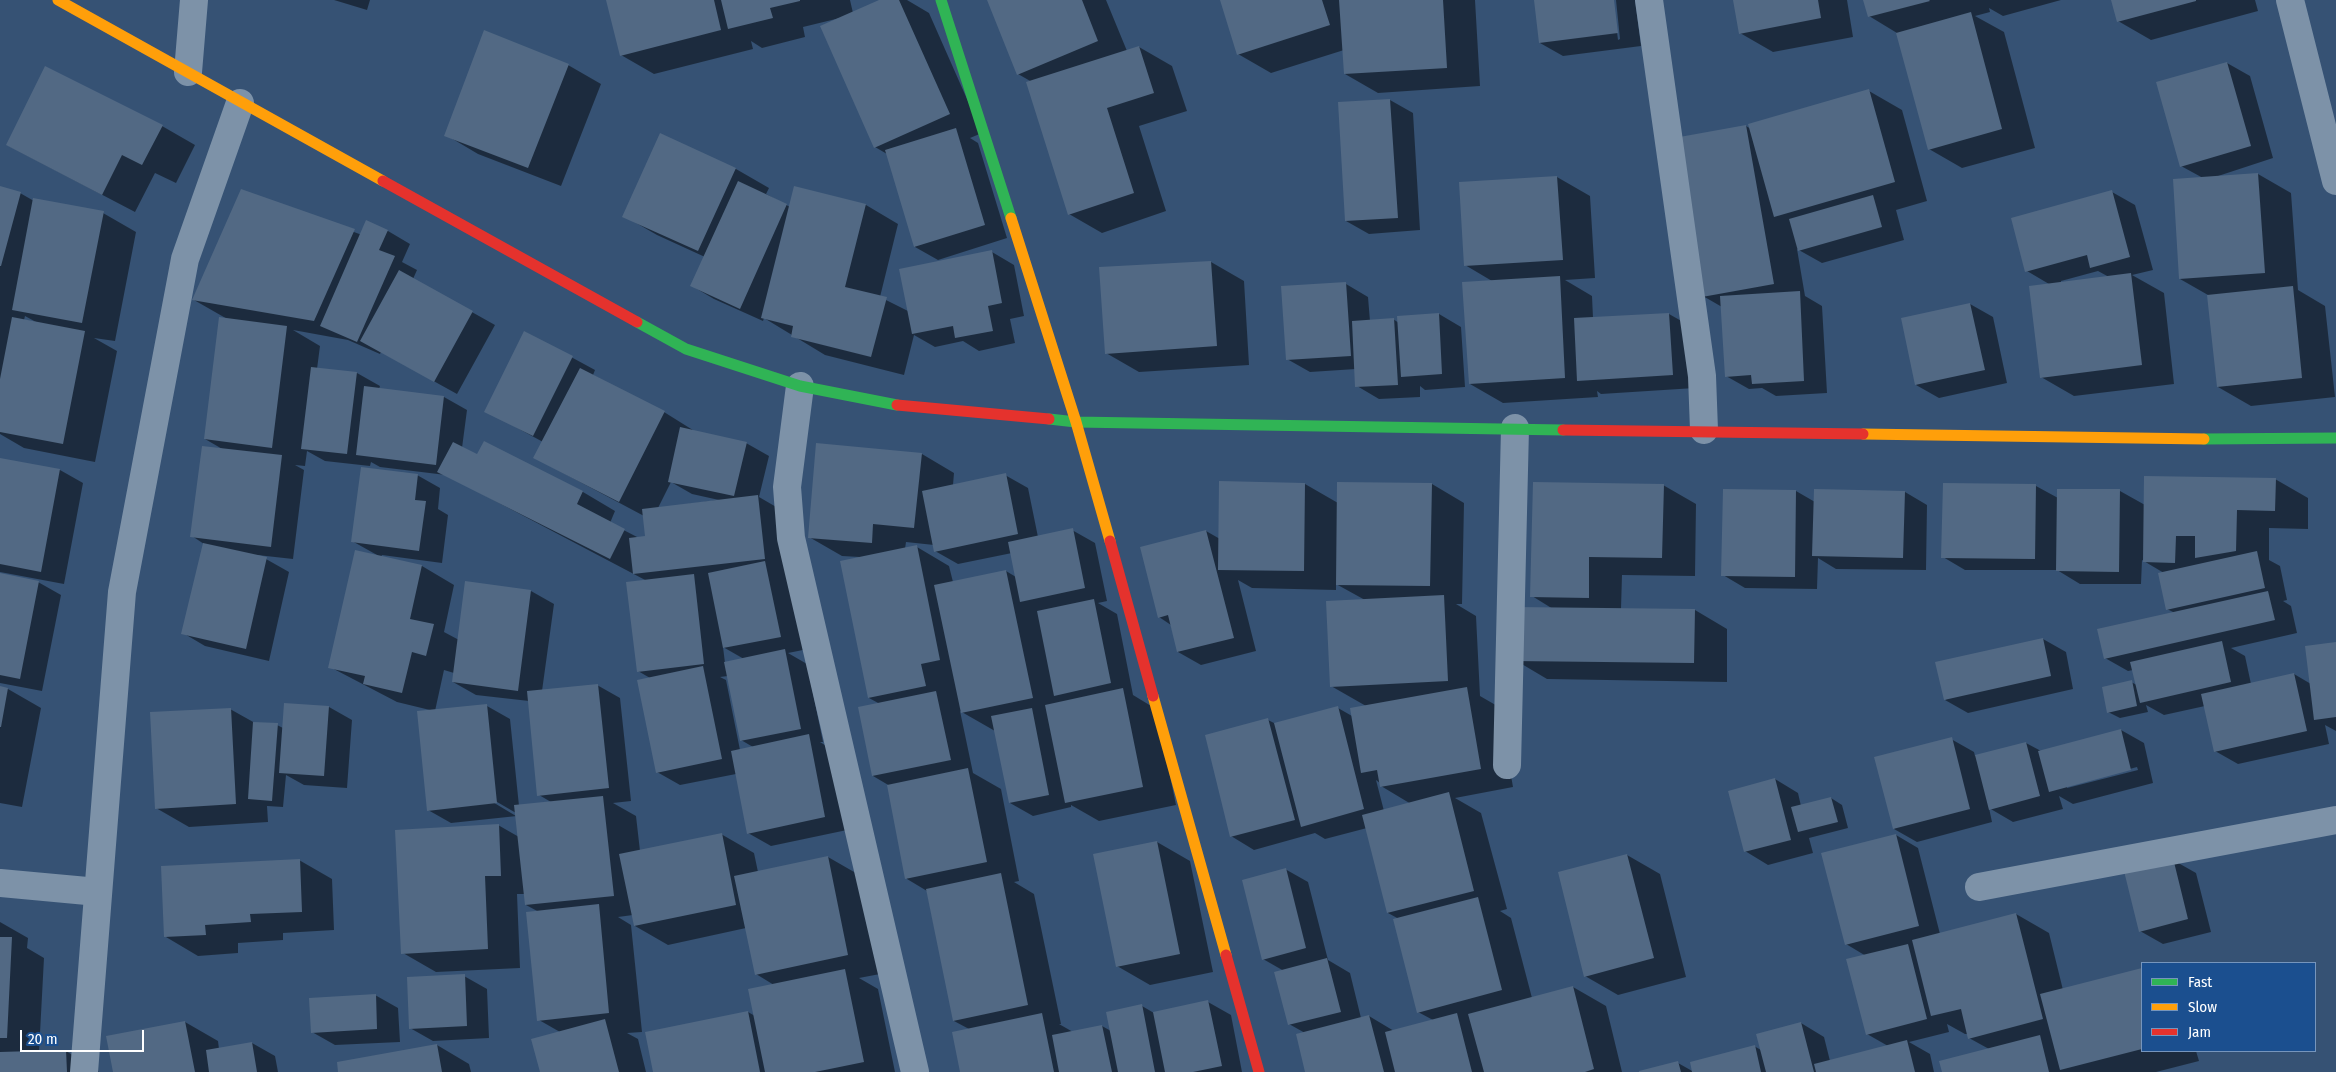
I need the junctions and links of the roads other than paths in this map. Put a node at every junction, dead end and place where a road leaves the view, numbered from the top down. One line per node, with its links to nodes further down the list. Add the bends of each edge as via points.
1 (58, 0): 6 (main road)
2 (194, 0): 6 (street)
3 (941, 0): 10 (main road)
4 (1649, 0): 12 (street, via 1702,376)
5 (2290, 0): 8 (street)
6 (188, 72): 7 (main road)
7 (240, 103): 9 (main road, via 686,349); 18 (street, via 185,259 122,592)
8 (2336, 181)
9 (800, 386): 10 (main road, via 889,404); 20 (street, via 787,487 791,538)
10 (1076, 422): 11 (main road); 21 (main road)
11 (1515, 428): 12 (main road); 14 (street)
12 (1704, 430): 13 (main road)
13 (2336, 438)
14 (1507, 765)
15 (2336, 820): 17 (street)
16 (0, 883): 18 (street)
17 (1979, 887)
18 (98, 892): 19 (street)
19 (84, 1072)
20 (915, 1072)
21 (1259, 1072)

